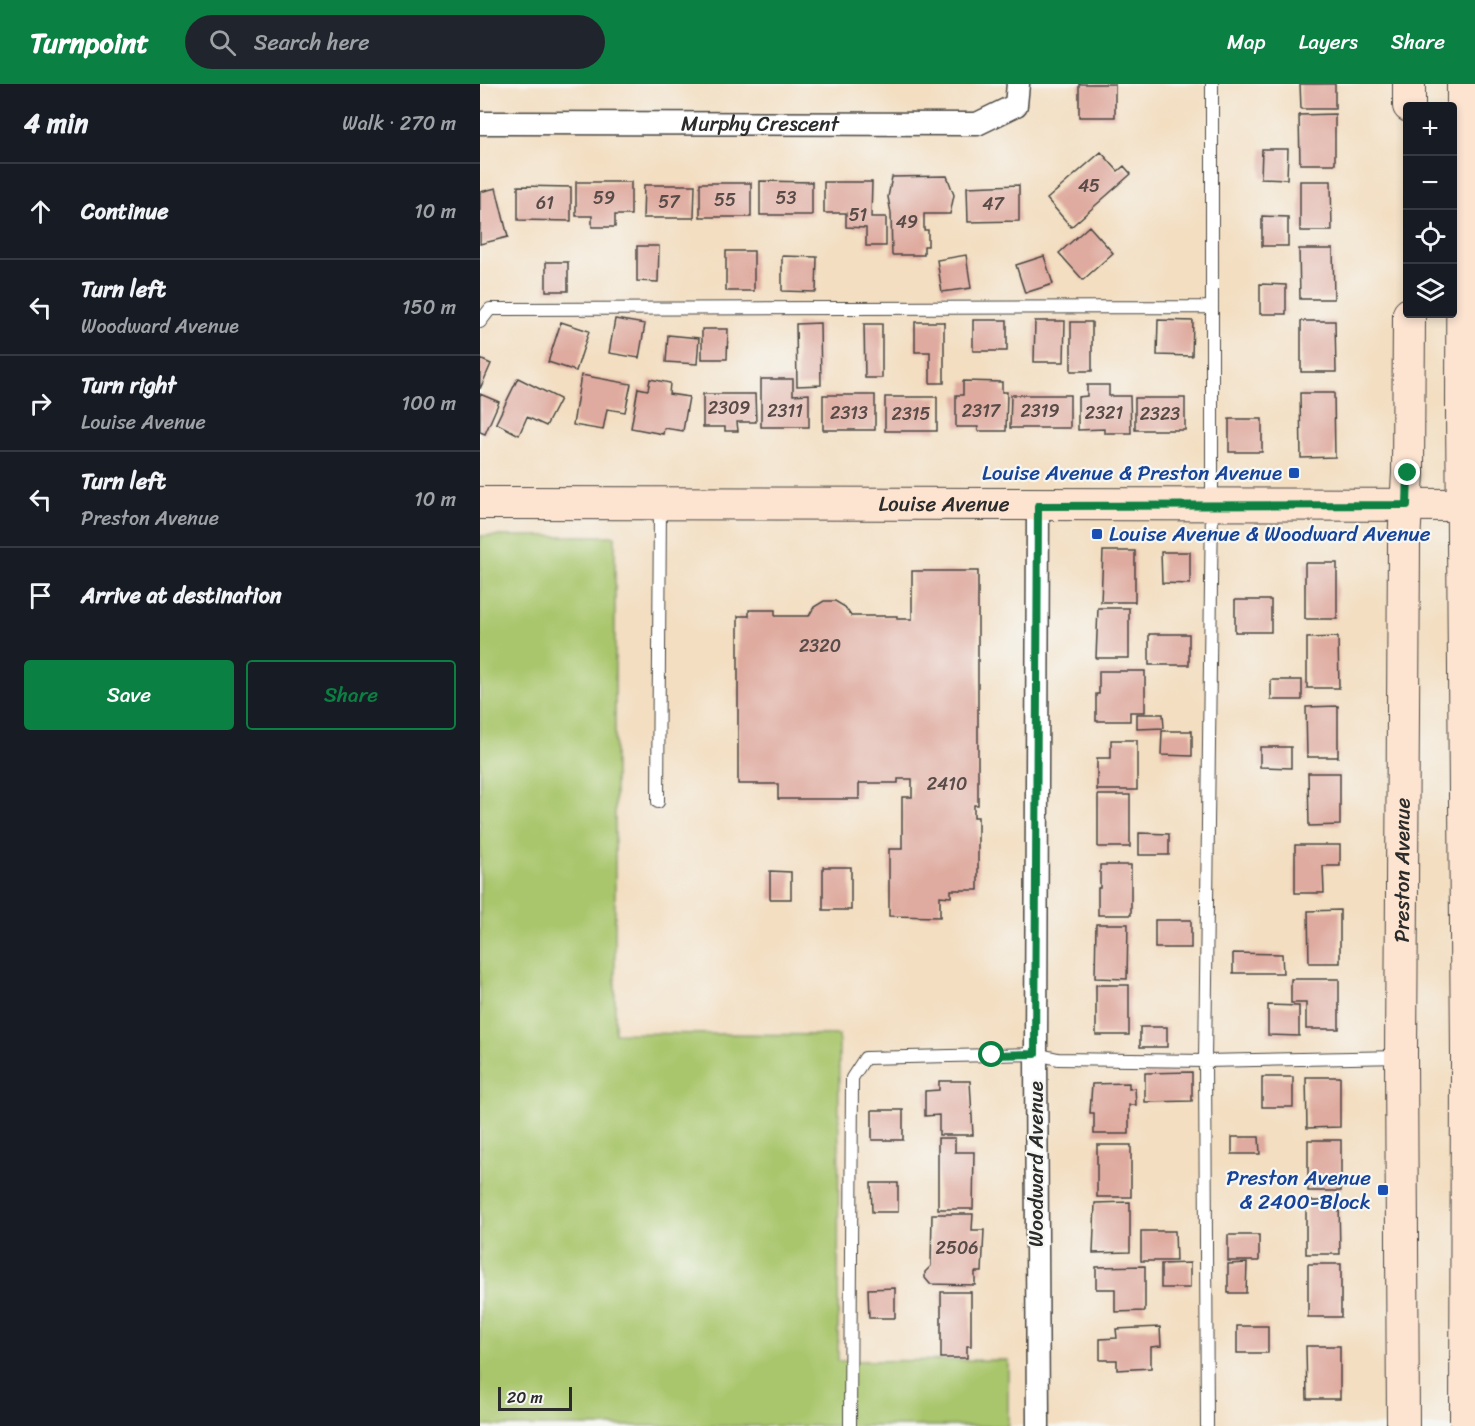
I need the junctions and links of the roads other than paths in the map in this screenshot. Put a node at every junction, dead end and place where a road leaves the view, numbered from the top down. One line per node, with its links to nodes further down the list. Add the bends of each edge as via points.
1 (1018, 84): 6 (street, Murphy Crescent, via 1016,105 977,124)
2 (1212, 84): 7 (lane)
3 (1409, 84): 5 (main road)
4 (1463, 84): 14 (main road)
5 (1409, 102)
6 (480, 123)
7 (1212, 307): 9 (lane, via 490,309); 12 (lane)
8 (1409, 318): 13 (main road, Preston Avenue)
9 (480, 322)
10 (480, 503): 11 (main road, Louise Avenue)
11 (660, 504): 15 (main road, Louise Avenue); 17 (lane)
12 (1212, 505): 13 (main road, Louise Avenue); 15 (main road, Louise Avenue); 21 (lane)
13 (1407, 505): 14 (main road, Louise Avenue); 19 (main road, Preston Avenue)
14 (1469, 505): 16 (main road)
15 (1038, 506): 18 (street, Woodward Avenue)
16 (1470, 735): 20 (main road)
17 (658, 802)
18 (1035, 1054): 21 (lane, via 1058,1059); 22 (lane, via 866,1058 852,1078); 23 (street, Woodward Avenue)
19 (1401, 1057): 21 (lane); 25 (main road, Preston Avenue)
20 (1471, 1058): 26 (main road)
21 (1204, 1061): 24 (lane)
22 (850, 1426)
23 (1038, 1426)
24 (1207, 1426)
25 (1403, 1426)
26 (1466, 1426)

